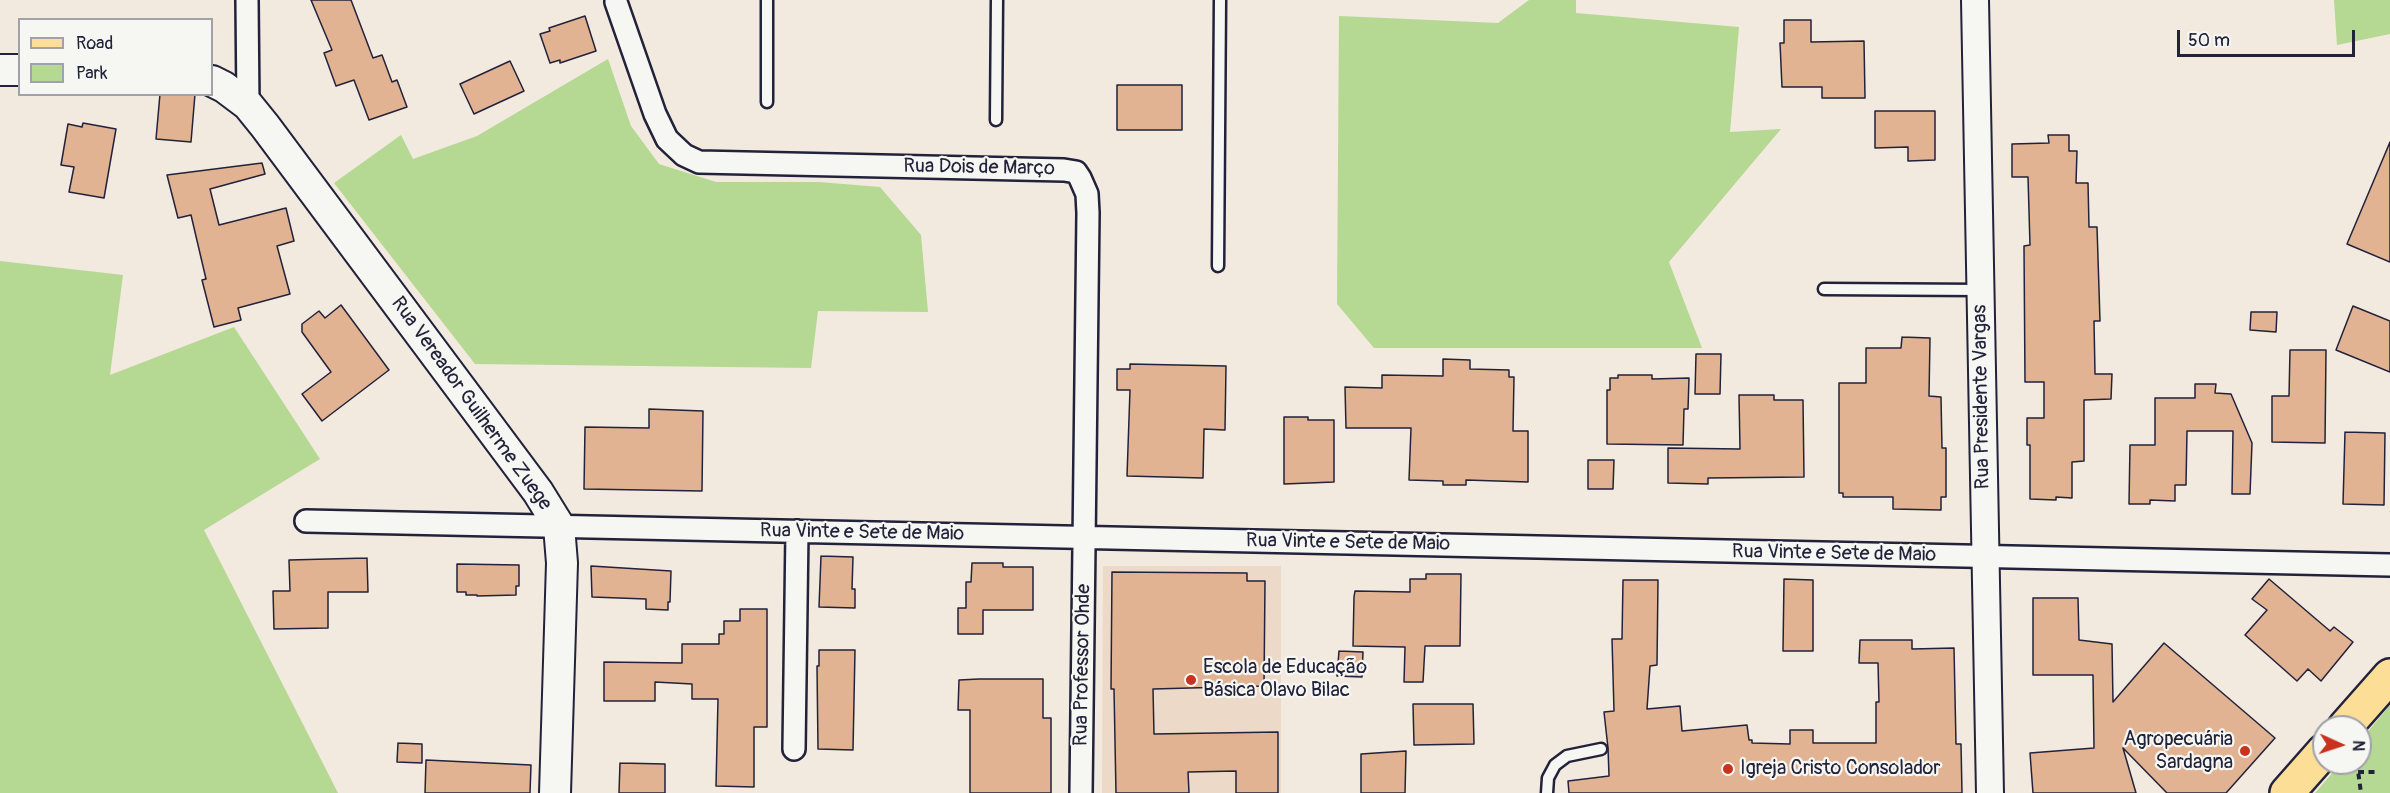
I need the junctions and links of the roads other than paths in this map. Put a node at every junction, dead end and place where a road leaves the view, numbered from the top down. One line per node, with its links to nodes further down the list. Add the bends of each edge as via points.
1 (247, 0): 11 (street)
2 (767, 0): 10 (lane)
3 (997, 0): 12 (lane)
4 (1220, 0): 13 (lane)
5 (1975, 0): 15 (street, Rua Presidente Vargas)
6 (616, 2): 19 (street, Rua Dois de Março, via 667,139 684,155 699,162 1076,172 1087,194 1088,213)
7 (0, 70): 8 (main road)
8 (18, 70)
9 (213, 82): 11 (main road, Rua Vereador Guilherme Zuege)
10 (767, 102)
11 (248, 105): 17 (main road, Rua Vereador Guilherme Zuege, via 538,492)
12 (996, 120)
13 (1218, 266)
14 (1824, 290): 15 (lane)
15 (1980, 290): 20 (street, Rua Presidente Vargas)
16 (306, 521): 17 (street, Rua Vinte e Sete de Maio)
17 (559, 526): 18 (street, Rua Vinte e Sete de Maio); 27 (main road, Rua Vereador Guilherme Zuege, via 562,563)
18 (797, 531): 19 (street, Rua Vinte e Sete de Maio); 24 (street)
19 (1084, 537): 20 (street, Rua Vinte e Sete de Maio); 28 (street, Rua Professor Ohde)
20 (1985, 557): 21 (street, Rua Vinte e Sete de Maio); 30 (street, Rua Presidente Vargas)
21 (2390, 566)
22 (2390, 676): 23 (main road)
23 (2356, 715)
24 (794, 749)
25 (1601, 750): 29 (lane, via 1567,756 1555,765 1548,778)
26 (2312, 765): 31 (main road)
27 (555, 793)
28 (1081, 793)
29 (1547, 793)
30 (1990, 793)
31 (2288, 793)

